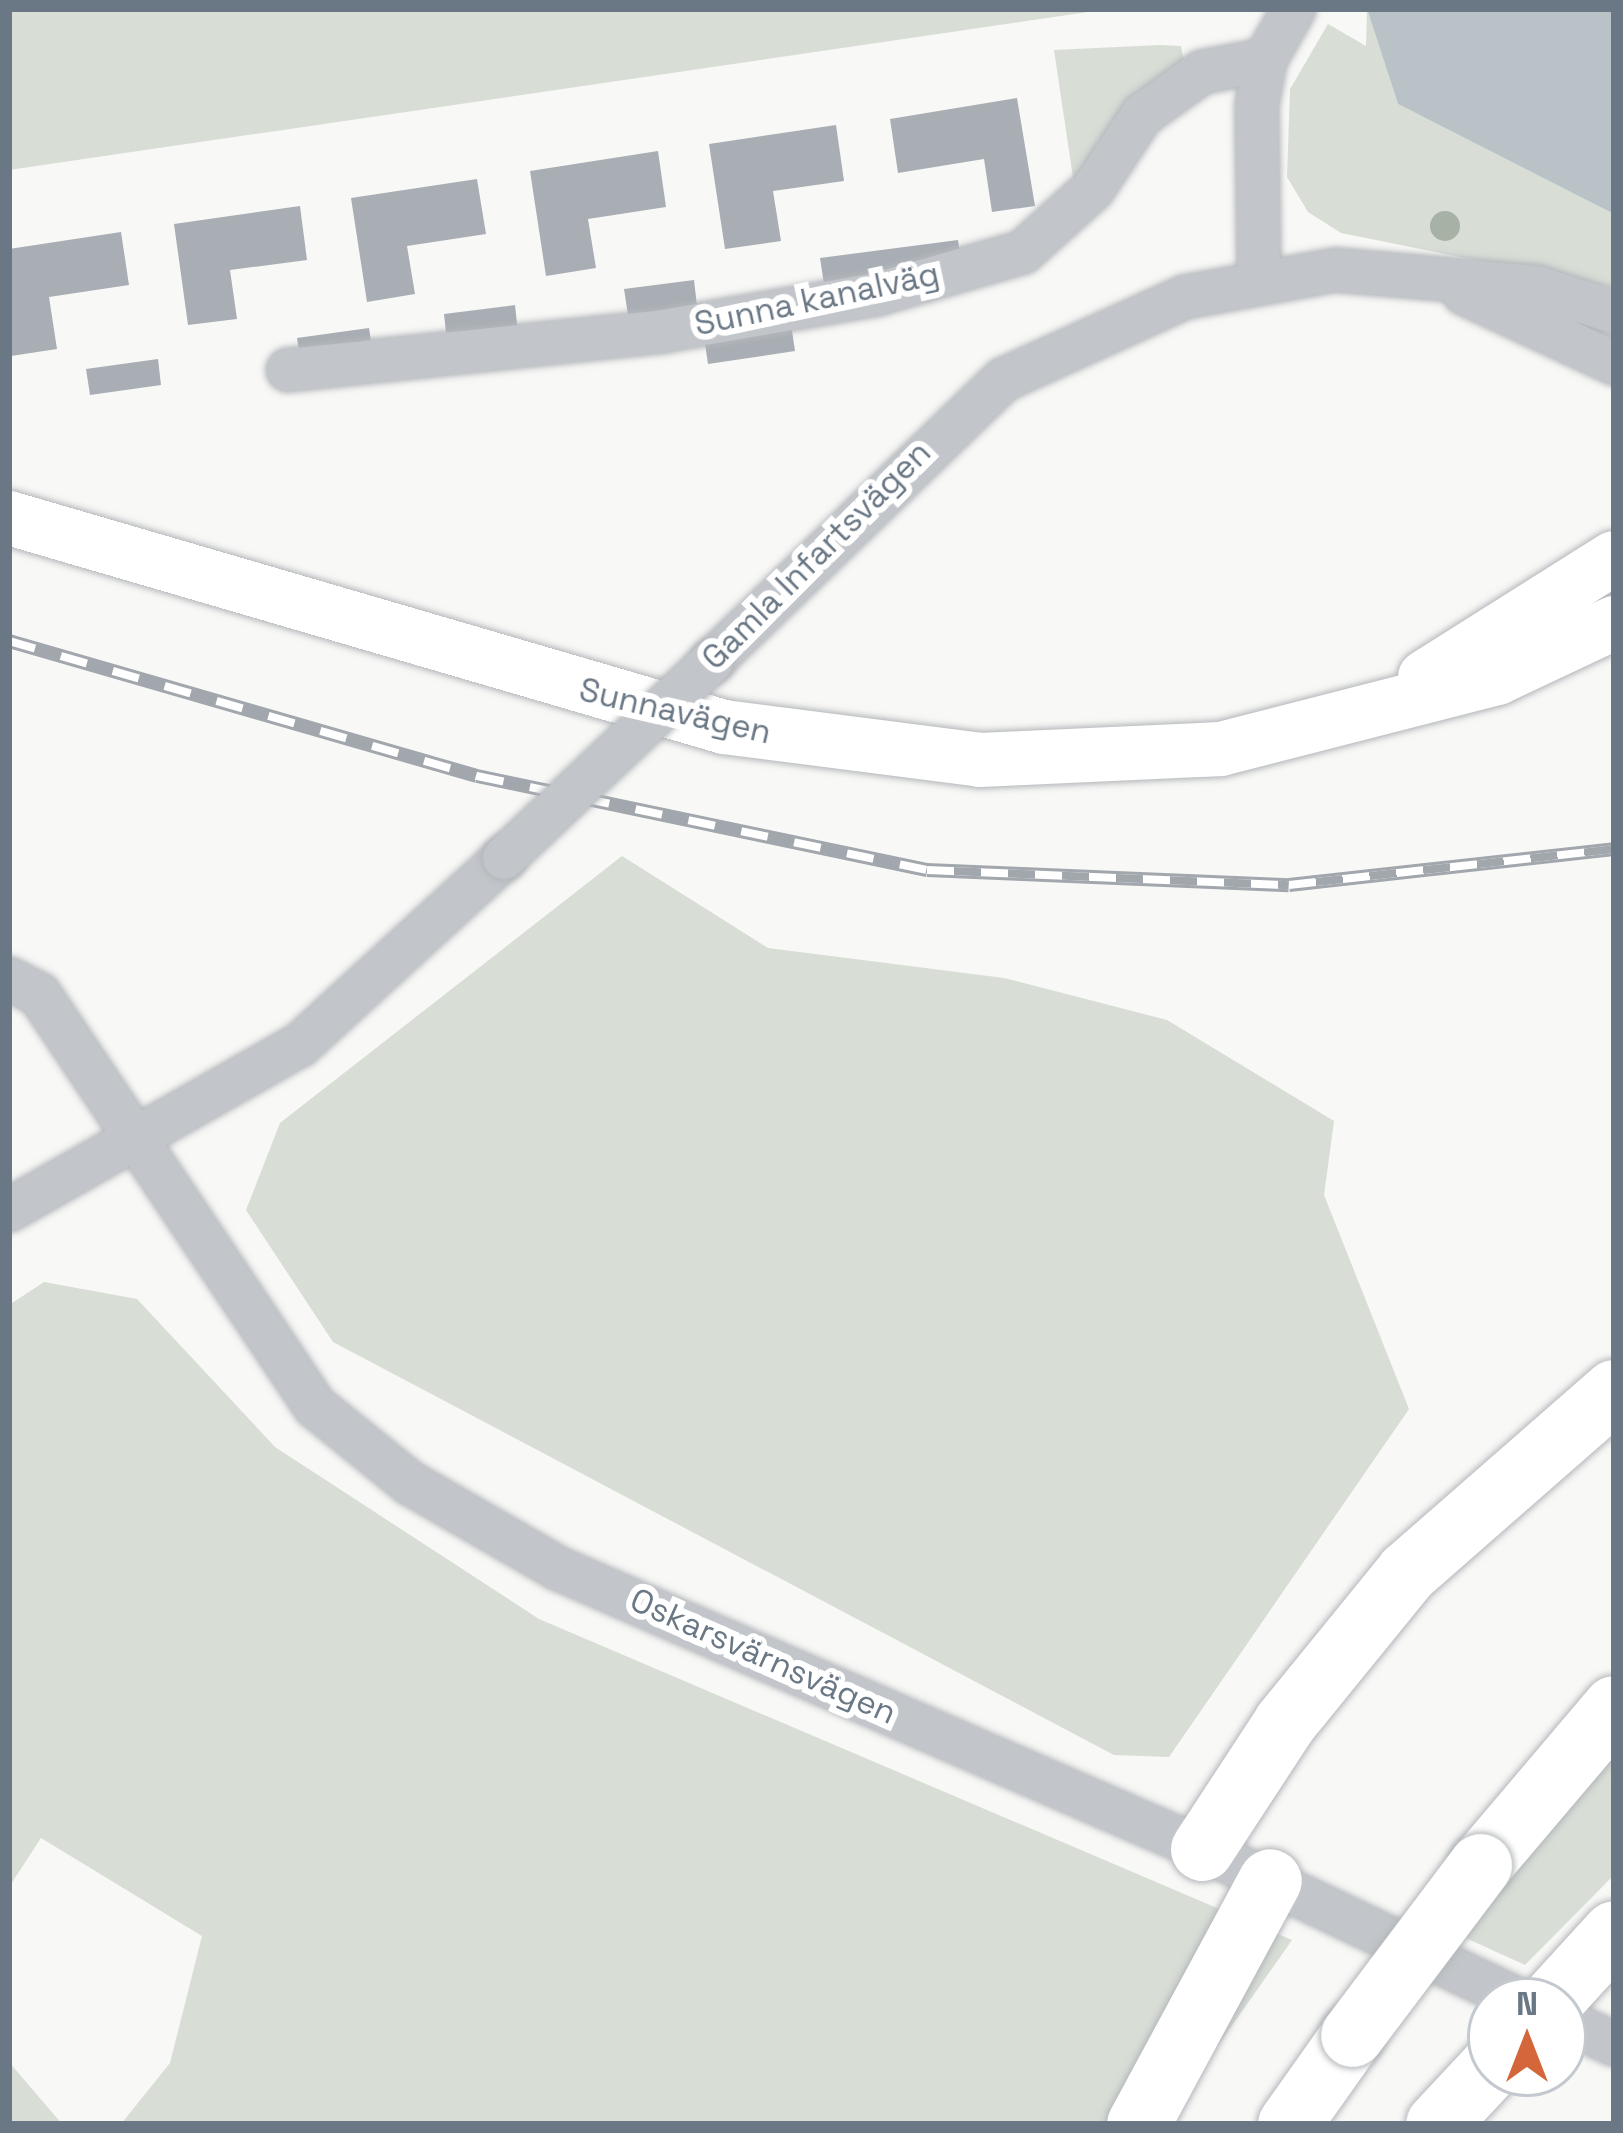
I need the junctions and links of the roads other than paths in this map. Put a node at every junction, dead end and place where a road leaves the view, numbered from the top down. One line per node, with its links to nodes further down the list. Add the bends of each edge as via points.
1 (1294, 9): 2 (street)
2 (1265, 60): 4 (street); 7 (street, Sunna kanalväg, via 1202,72 1142,115 1093,189 1023,252 877,294 663,331)
3 (1413, 274): 4 (street, Gamla Infartsvägen); 5 (street, Gamla Infartsvägen, via 1537,286); 6 (street, Gamla Infartsvägen)
4 (1259, 277): 13 (street, Gamla Infartsvägen, bridge, via 1113,325 1003,380 300,1045)
5 (1614, 312)
6 (1614, 363)
7 (289, 370)
8 (9, 518): 11 (main road, Sunnavägen, via 559,685 850,746 980,760 1221,749)
9 (1614, 558): 11 (main road, Sunnavägen)
10 (1614, 623): 11 (main road, Sunnavägen, via 1497,678)
11 (1361, 715)
12 (9, 979): 13 (street, Oskarsvärnsvägen, via 39,994)
13 (135, 1148): 14 (street, Gamla Infartsvägen); 17 (street, Oskarsvärnsvägen, via 316,1407 410,1483 557,1568)
14 (9, 1210)
15 (1614, 1390): 17 (highway, via 1407,1572 1286,1722)
16 (1614, 1707): 25 (highway, bridge, via 1480,1865)
17 (1202, 1849): 18 (street, Oskarsvärnsvägen)
18 (1270, 1880): 20 (street, Oskarsvärnsvägen); 24 (highway)
19 (1614, 1932): 21 (highway)
20 (1470, 1977)
21 (1573, 1977)
22 (1467, 2092): 23 (highway)
23 (1442, 2120)
24 (1138, 2124)
25 (1289, 2124)

